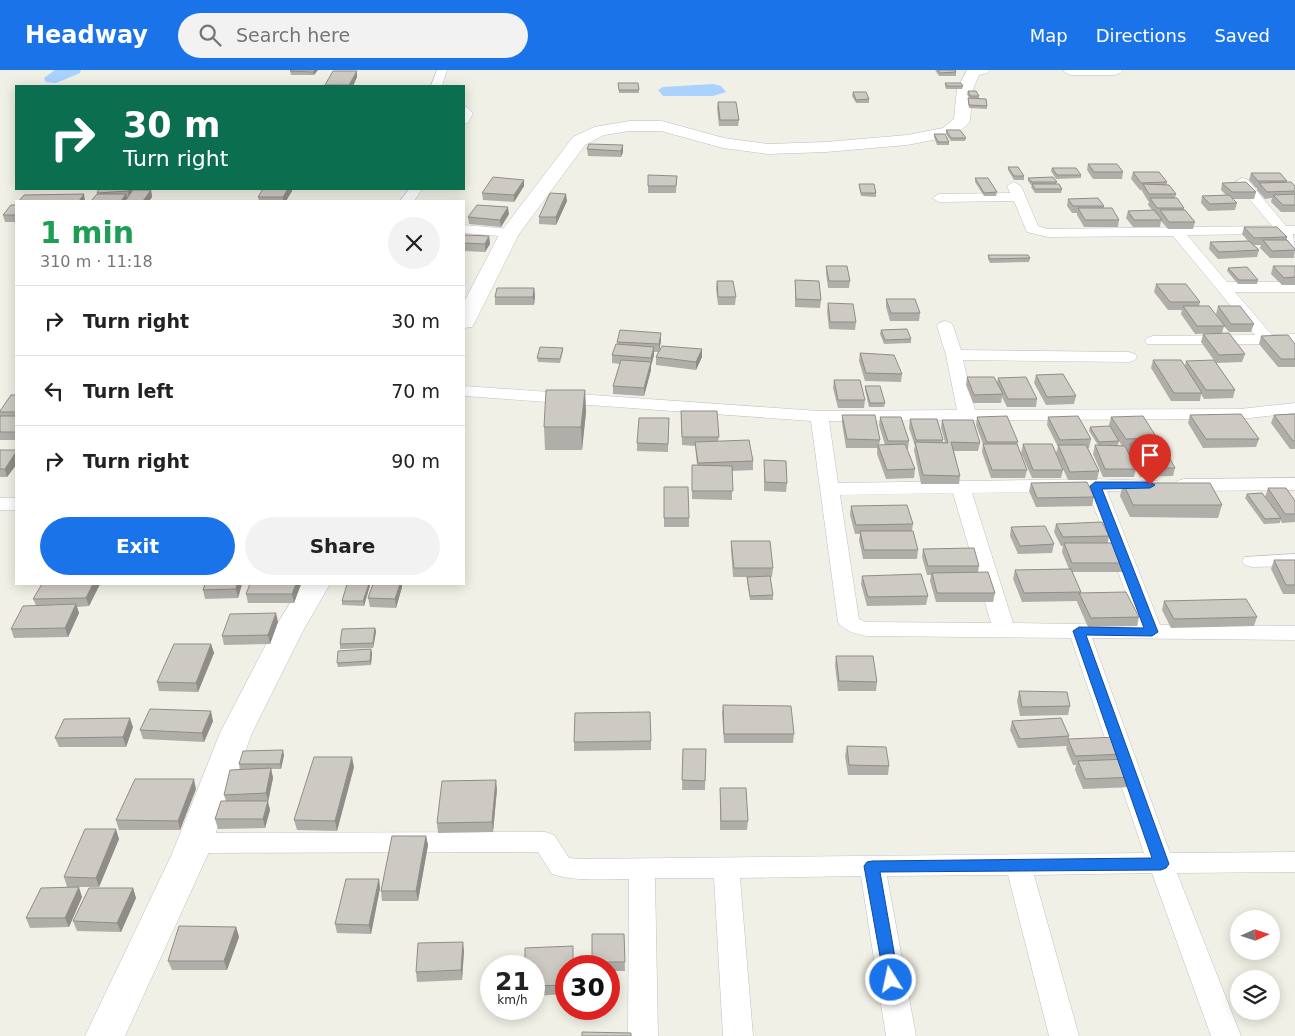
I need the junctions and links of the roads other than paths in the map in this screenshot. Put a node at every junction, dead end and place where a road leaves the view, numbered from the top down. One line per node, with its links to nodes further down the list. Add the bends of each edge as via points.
1 (442, 70): 5 (street)
2 (982, 70): 11 (main road, via 973,72 970,77 962,99 962,121 948,132 907,140 768,149 723,142 662,126 630,126 600,131 579,141)
3 (1071, 70): 4 (main road)
4 (1115, 70)
5 (437, 85)
6 (1242, 182): 9 (street)
7 (939, 198): 10 (street, via 1016,192 1032,229 1039,232)
8 (465, 229): 11 (street)
9 (1289, 230): 10 (street); 12 (street)
10 (1177, 232): 14 (street)
11 (510, 233): 15 (main road)
12 (1295, 245)
13 (1295, 287): 14 (street)
14 (1222, 288): 17 (street)
15 (465, 320)
16 (945, 326): 20 (street)
17 (1267, 339): 18 (street); 19 (street)
18 (1295, 339)
19 (1153, 341)
20 (954, 355): 21 (street); 24 (street)
21 (1129, 357)
22 (465, 391): 25 (street)
23 (1295, 408): 24 (street, via 1240,414)
24 (967, 415): 25 (street)
25 (819, 416): 29 (street)
26 (1295, 484): 27 (street)
27 (1095, 486): 28 (street); 37 (street)
28 (961, 487): 29 (street); 35 (street)
29 (829, 489): 35 (street, via 849,622 866,629)
30 (0, 504): 31 (street)
31 (15, 504)
32 (1295, 560): 33 (street)
33 (1252, 561)
34 (315, 585): 39 (main road, via 236,733)
35 (1004, 630): 36 (street)
36 (1079, 631): 37 (street); 41 (street)
37 (1152, 632): 38 (street)
38 (1295, 633)
39 (194, 843): 45 (street, via 545,842 561,867); 46 (main road)
40 (1295, 862): 41 (street)
41 (1161, 864): 42 (street); 51 (street)
42 (1018, 865): 43 (street); 50 (street)
43 (872, 866): 44 (street); 49 (street)
44 (726, 868): 45 (street); 48 (street)
45 (642, 869): 47 (street)
46 (105, 1036)
47 (643, 1036)
48 (738, 1036)
49 (901, 1036)
50 (1064, 1036)
51 (1226, 1036)

